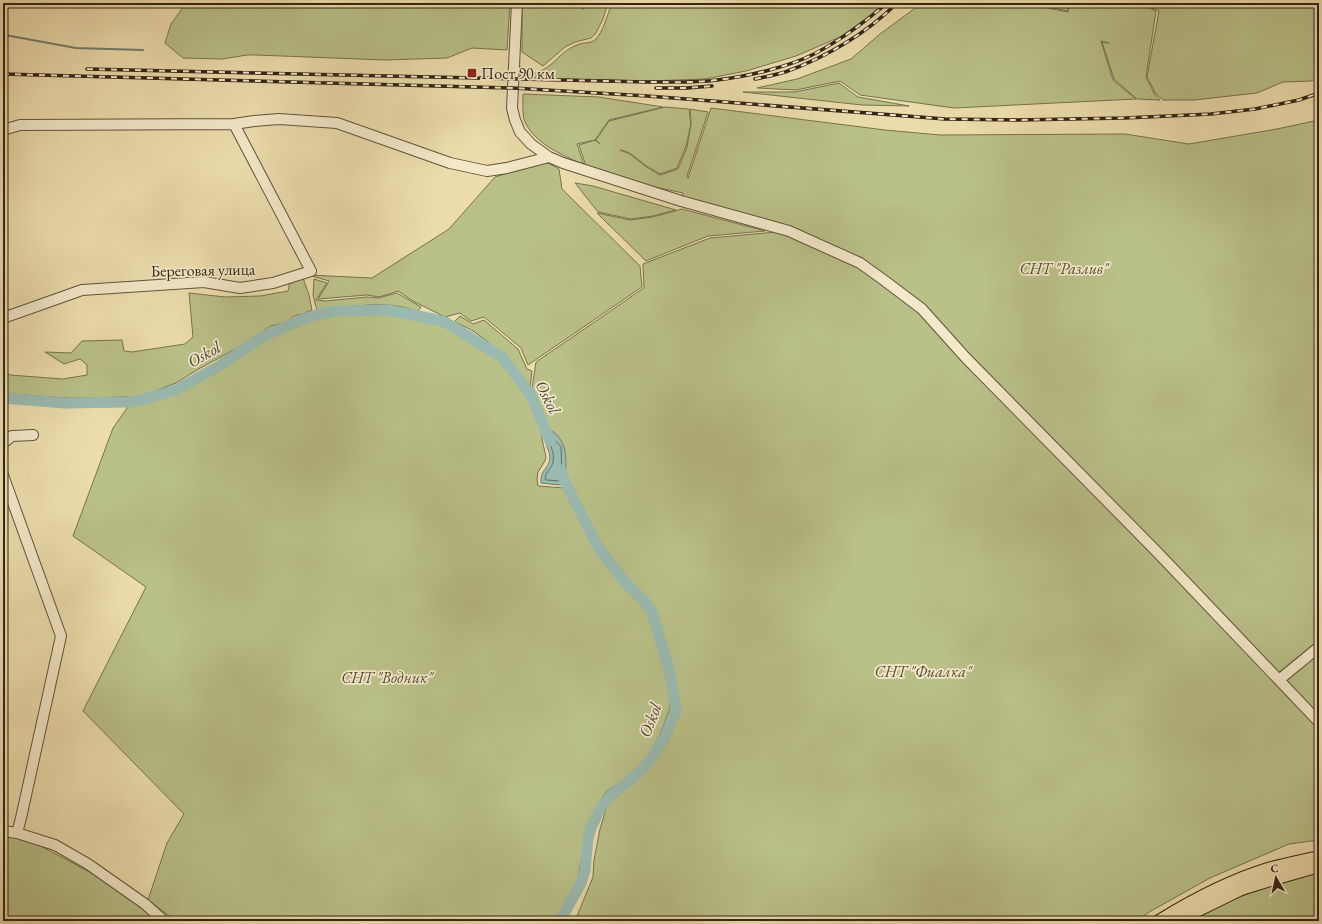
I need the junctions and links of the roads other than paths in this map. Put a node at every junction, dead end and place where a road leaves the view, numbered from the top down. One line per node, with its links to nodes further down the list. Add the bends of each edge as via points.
1 (517, 3): 4 (street, via 512,108 520,132)
2 (234, 124): 3 (street, via 20,125); 4 (street, via 279,119 337,123 450,163 487,171); 5 (street, Береговая улица, via 311,271 273,283 240,288 204,282 82,290)
3 (3, 130)
4 (549, 157): 10 (street, via 681,201 789,231 860,263 886,281 922,309 966,358)
5 (3, 318)
6 (33, 435): 7 (street, via 12,436)
7 (3, 443)
8 (3, 475): 13 (street, via 61,636)
9 (1319, 647): 10 (street)
10 (1280, 679): 11 (street)
11 (1319, 722)
12 (3, 831): 13 (street)
13 (17, 833): 16 (street, via 55,845 88,864 145,904)
14 (1319, 856): 17 (main road, via 1267,869 1225,885)
15 (1319, 866): 18 (main road, via 1241,890)
16 (164, 921)
17 (1159, 921)
18 (1178, 921)

